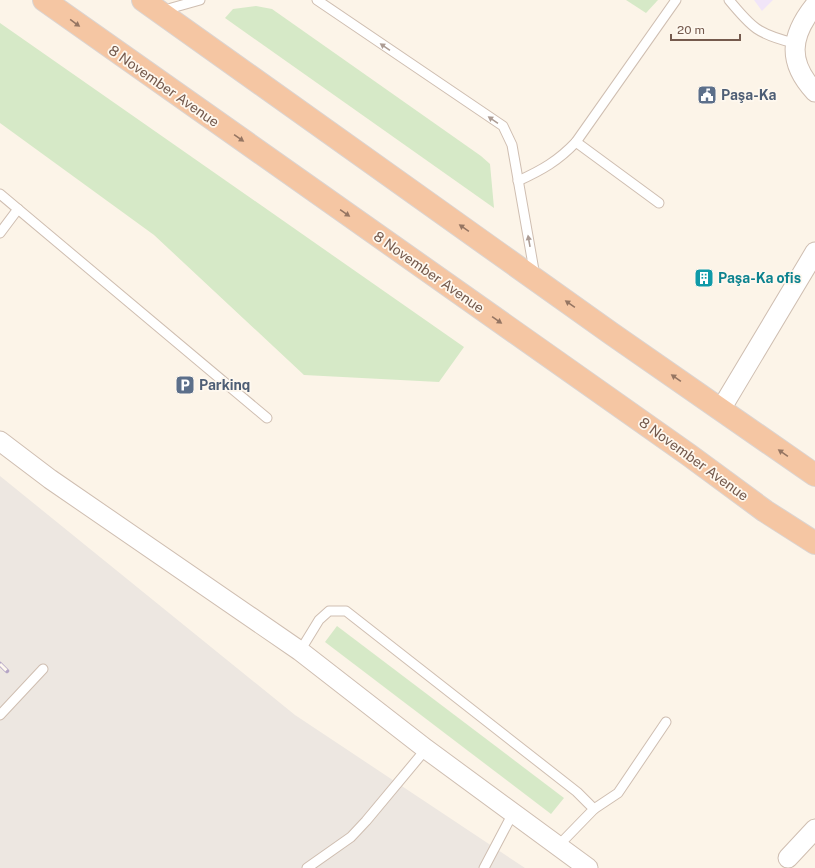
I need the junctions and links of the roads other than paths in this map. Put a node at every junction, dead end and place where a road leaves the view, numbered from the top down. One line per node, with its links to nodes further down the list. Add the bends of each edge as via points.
1 (44, 0): 22 (highway, 8 November Avenue, one-way to 22, via 689,454 765,511)
2 (200, 0): 7 (lane)
3 (317, 0): 11 (lane, one-way to 3, via 512,145 503,126)
4 (676, 0): 10 (lane)
5 (729, 0): 8 (lane, via 749,24 768,36)
6 (815, 5): 8 (street, via 804,19)
7 (150, 6): 17 (highway, one-way to 7)
8 (794, 43): 9 (street, via 796,66)
9 (815, 92)
10 (576, 142): 11 (lane, via 562,157); 13 (lane)
11 (518, 181): 17 (lane, one-way to 11)
12 (0, 194): 14 (lane)
13 (659, 203)
14 (18, 209): 15 (lane); 19 (lane)
15 (0, 233)
16 (815, 252): 18 (street)
17 (536, 279): 18 (highway, one-way to 17)
18 (721, 409): 21 (highway, one-way to 18)
19 (267, 418)
20 (0, 441): 23 (street, via 50,480)
21 (815, 475)
22 (815, 543)
23 (300, 651): 27 (street); 28 (lane, via 319,620 329,611 346,611 577,792)
24 (43, 669): 25 (lane)
25 (0, 715)
26 (666, 722): 28 (lane, via 618,793)
27 (426, 749): 29 (street); 33 (lane, via 351,837)
28 (594, 809): 31 (lane)
29 (513, 813): 31 (street); 34 (lane)
30 (815, 829): 32 (street)
31 (558, 846): 35 (street)
32 (788, 858)
33 (307, 868)
34 (484, 868)
35 (588, 868)

